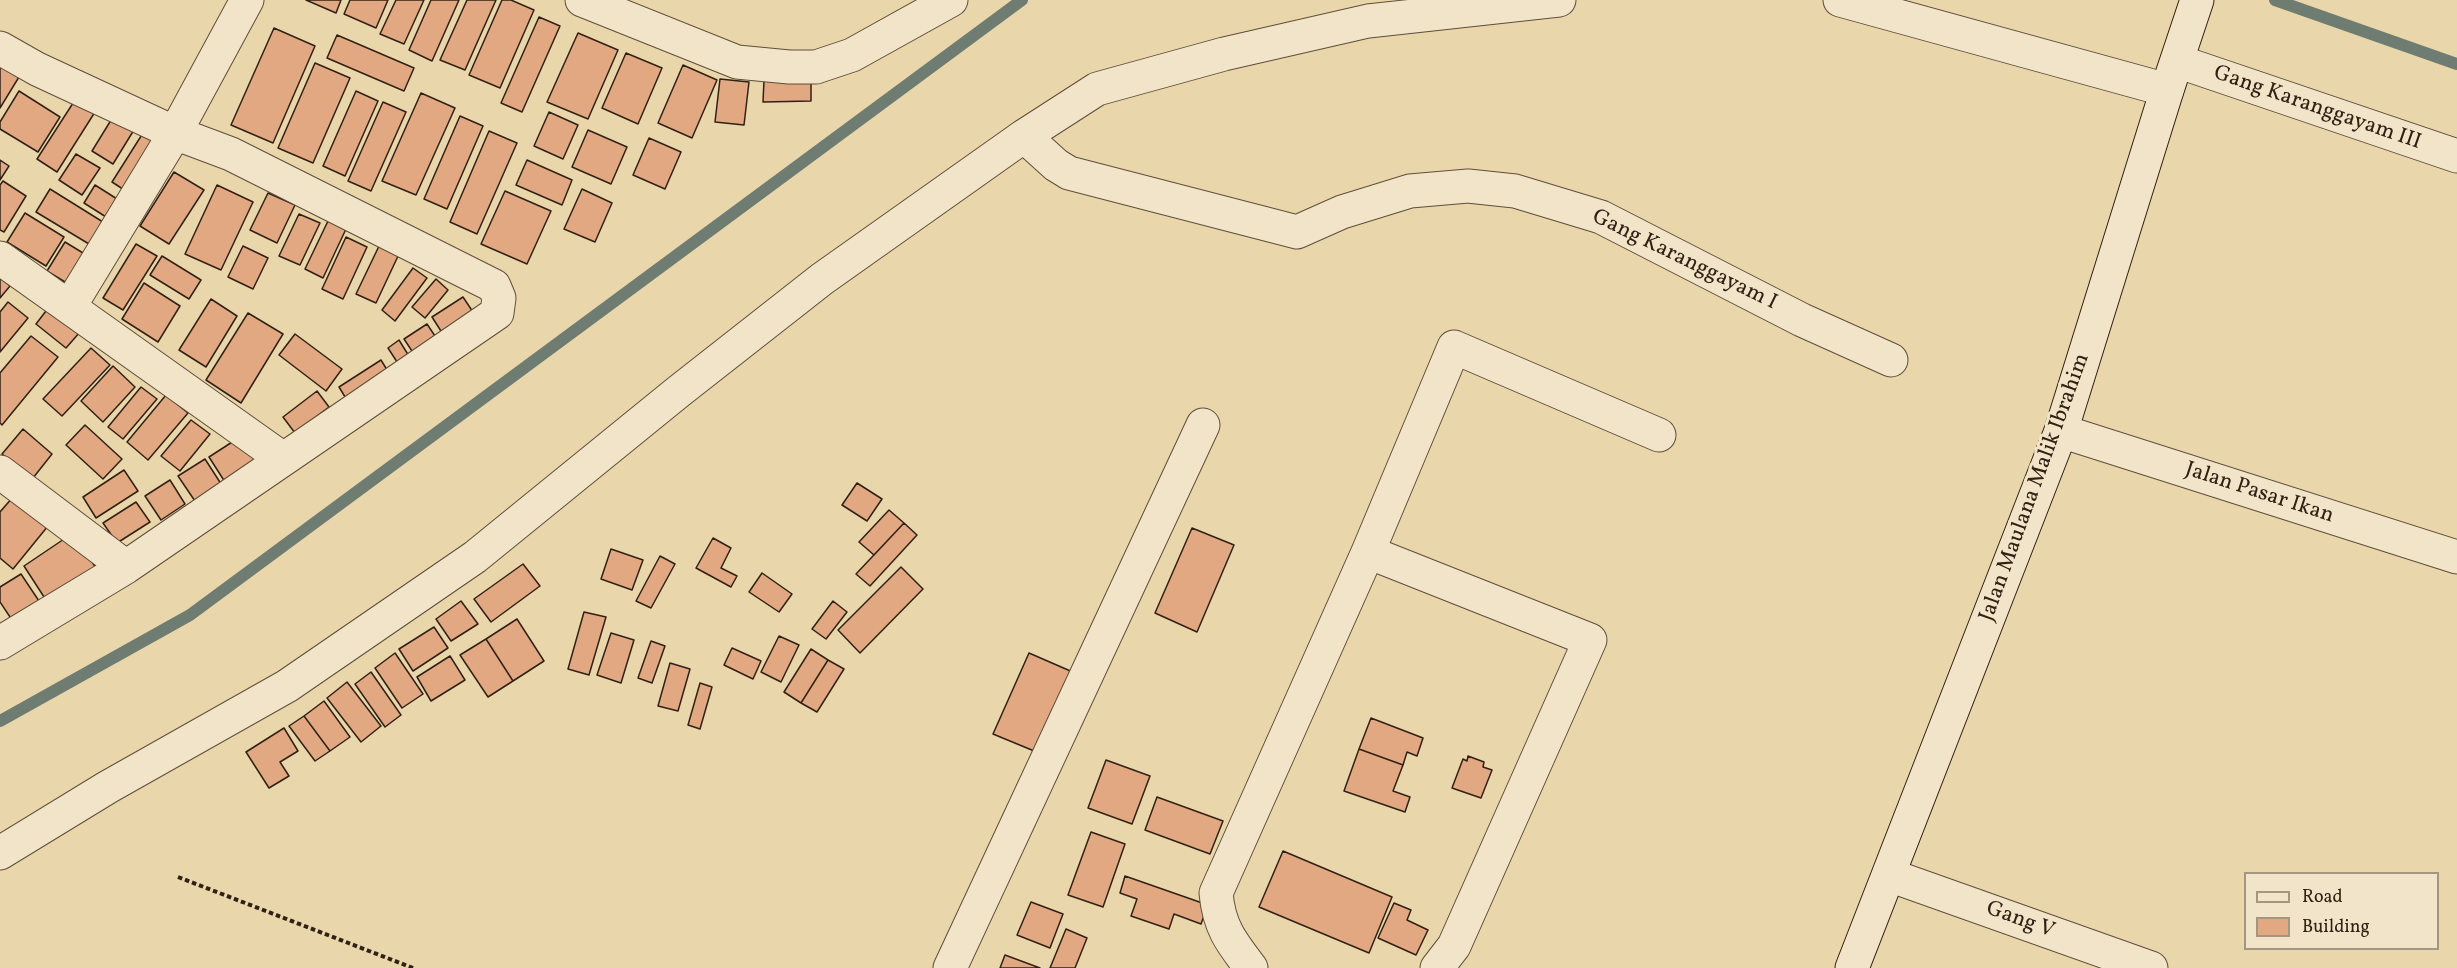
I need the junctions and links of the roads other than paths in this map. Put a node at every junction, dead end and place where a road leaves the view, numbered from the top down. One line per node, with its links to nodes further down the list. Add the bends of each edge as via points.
1 (247, 0): 9 (street)
2 (582, 0): 3 (street, via 737,62 789,67 816,67 852,55)
3 (951, 0)
4 (1560, 0): 10 (street, via 1368,21 1224,54 1097,89)
5 (1840, 0): 8 (street, Gang Karanggayam III)
6 (2197, 0): 8 (street, Jalan Maulana Malik Ibrahim)
7 (0, 48): 9 (street)
8 (2174, 69): 11 (street, Gang Karanggayam III); 16 (street, Jalan Maulana Malik Ibrahim)
9 (175, 133): 13 (street); 18 (street, via 231,154 494,286 499,298 497,313)
10 (1024, 136): 14 (street, Gang Karanggayam I, via 1069,173 1297,232 1342,212 1410,190 1468,186 1515,191 1601,217 1802,320); 24 (street, via 822,279 475,557 287,686)
11 (2457, 156)
12 (0, 258): 13 (street)
13 (70, 306): 18 (street)
14 (1891, 360)
15 (1203, 425): 26 (street)
16 (2061, 431): 21 (street, Jalan Pasar Ikan); 25 (street, Jalan Maulana Malik Ibrahim)
17 (1659, 435): 20 (street, via 1454,347)
18 (284, 459): 22 (street)
19 (0, 472): 22 (street)
20 (1368, 552): 27 (street, via 1216,893 1217,913 1227,937); 28 (street, via 1590,640 1454,945)
21 (2457, 557)
22 (126, 567): 23 (street)
23 (0, 643)
24 (0, 853)
25 (1889, 874): 29 (street, Jalan Maulana Malik Ibrahim); 30 (street, Gang V)
26 (950, 968)
27 (1251, 968)
28 (1437, 968)
29 (1852, 968)
30 (2151, 968)

